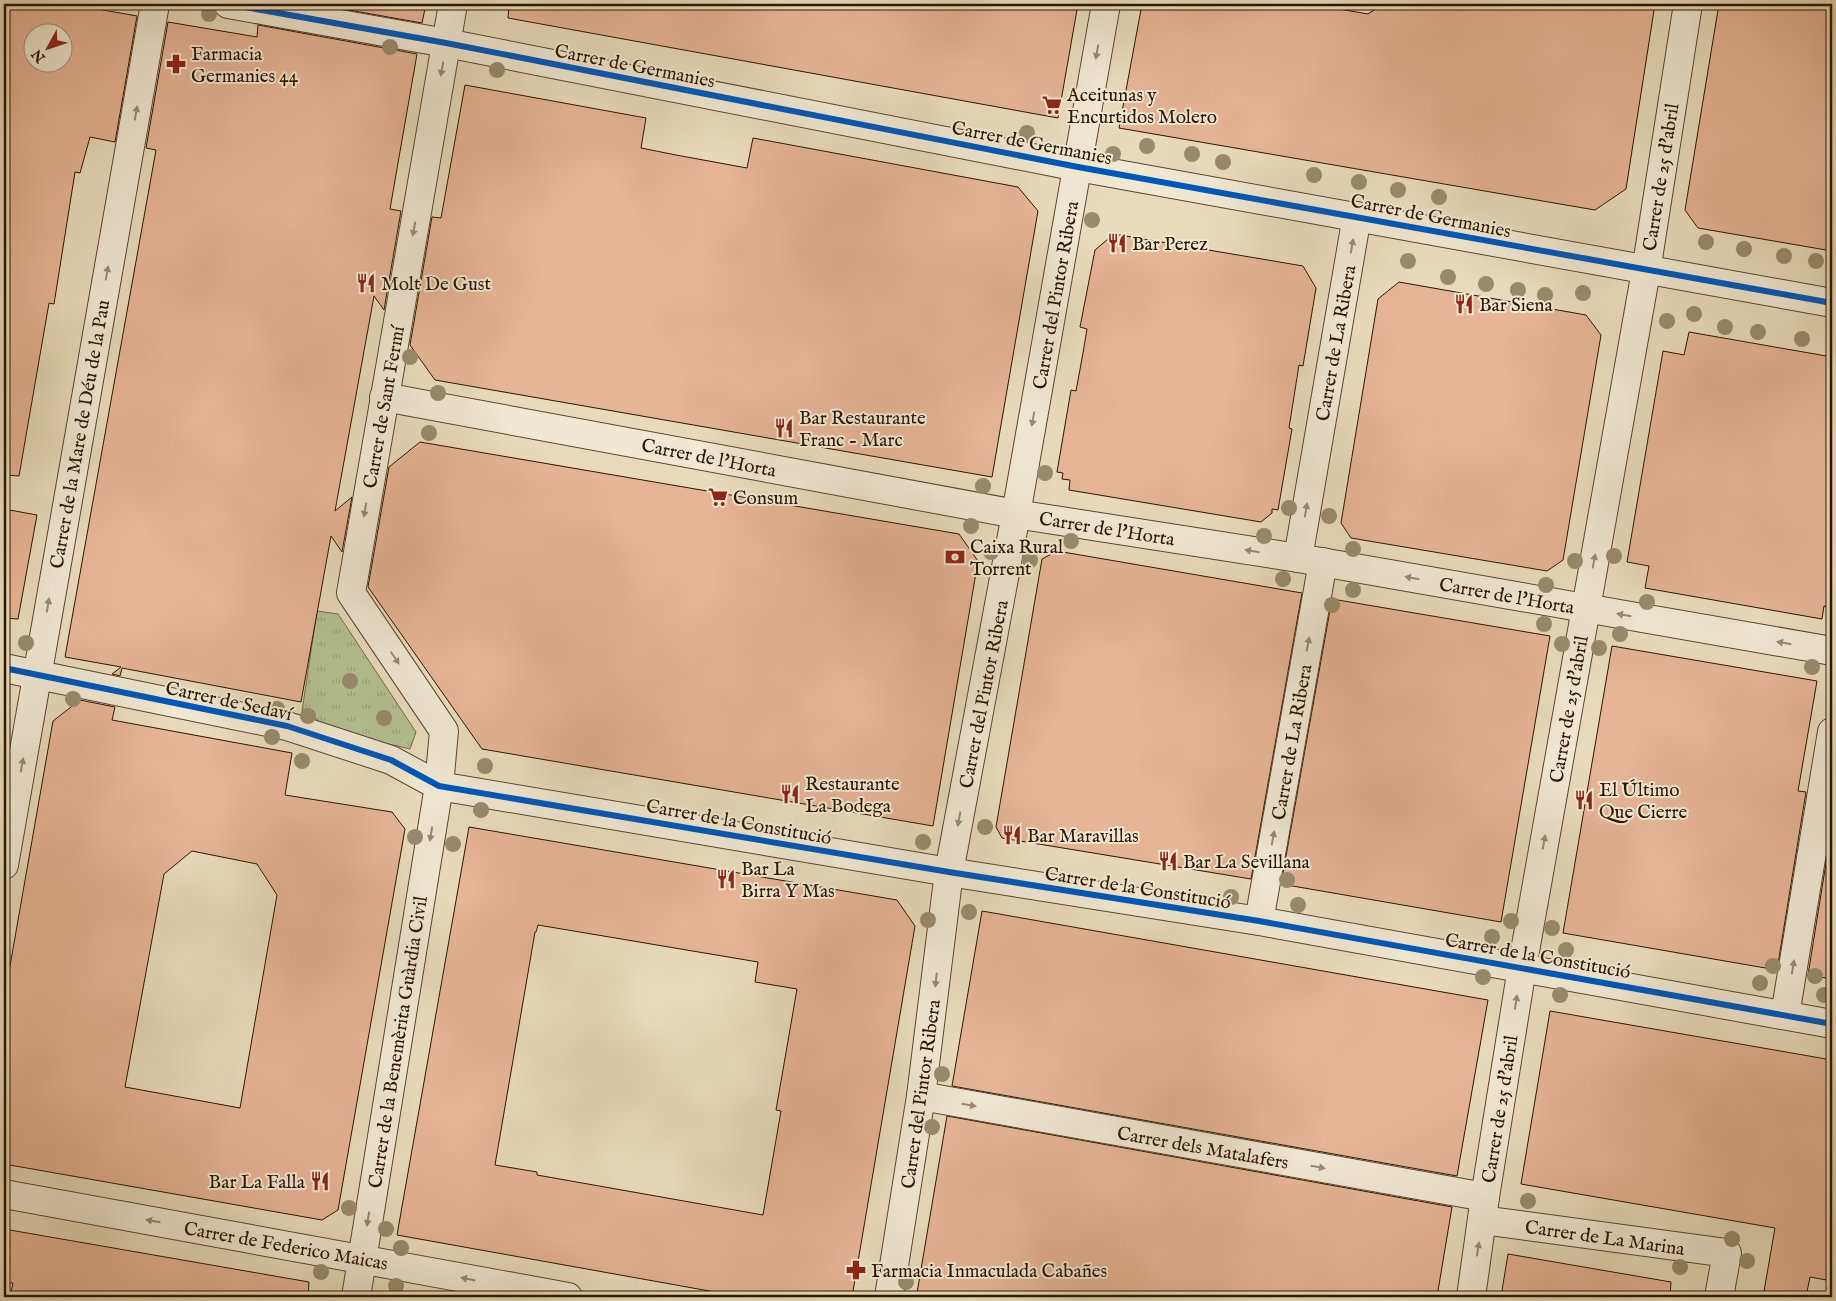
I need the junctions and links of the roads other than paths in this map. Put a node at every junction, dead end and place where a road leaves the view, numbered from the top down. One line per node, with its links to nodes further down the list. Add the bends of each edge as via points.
1 (155, 4): 17 (street, Carrer de la Mare de Déu de la Pau, one-way to 1)
2 (228, 4): 6 (street, Carrer de Germanies)
3 (453, 4): 6 (street, Carrer de Sant Fermí)
4 (1106, 4): 7 (street, Carrer del Pintor Ribera, one-way to 7)
5 (1688, 4): 9 (street, Carrer de 25 d'abril)
6 (446, 43): 7 (street, Carrer de Germanies); 11 (street, Carrer de Sant Fermí, one-way to 11)
7 (1078, 167): 8 (street, Carrer de Germanies); 12 (street, Carrer del Pintor Ribera, one-way to 12)
8 (1357, 216): 9 (street, Carrer de Germanies); 13 (street, Carrer de La Ribera, one-way to 8)
9 (1646, 270): 10 (street, Carrer de Germanies); 14 (street, Carrer de 25 d'abril, one-way to 9)
10 (1832, 303)
11 (384, 397): 12 (street, Carrer de l'Horta); 19 (street, Carrer de Sant Fermí, one-way to 19, via 351,593 444,731)
12 (1016, 514): 13 (street, Carrer de l'Horta, one-way to 12); 21 (street, Carrer del Pintor Ribera, one-way to 21)
13 (1310, 560): 14 (street, Carrer de l'Horta, one-way to 13); 22 (street, Carrer de La Ribera, one-way to 13)
14 (1586, 608): 15 (street, Carrer de l'Horta, one-way to 14); 23 (street, Carrer de 25 d'abril, one-way to 14)
15 (1832, 651)
16 (4, 668): 17 (street, Carrer de Sedaví)
17 (36, 675): 19 (street, Carrer de Sedaví, via 287,726 391,760); 20 (street, Carrer de la Mare de Déu de la Pau, one-way to 17)
18 (1832, 732): 24 (street, one-way to 18)
19 (439, 786): 21 (street, Carrer de la Constitució); 29 (street, Carrer de la Benemèrita Guàrdia Civil, one-way to 29)
20 (4, 865)
21 (949, 872): 22 (street, Carrer de la Constitució); 26 (street, Carrer del Pintor Ribera, one-way to 26)
22 (1259, 921): 23 (street, Carrer de la Constitució)
23 (1522, 968): 24 (street, Carrer de la Constitució); 28 (street, Carrer de 25 d'abril, one-way to 23)
24 (1785, 1015): 25 (street, Carrer de la Constitució)
25 (1832, 1024)
26 (921, 1096): 28 (street, Carrer dels Matalafers, one-way to 28); 32 (street, Carrer del Pintor Ribera)
27 (4, 1194): 29 (street, Carrer de Federico Maicas, one-way to 27)
28 (1484, 1209): 33 (street, Carrer de 25 d'abril, one-way to 28); 34 (street, Carrer de La Marina, via 1727,1253)
29 (362, 1259): 30 (street, Carrer de la Benemèrita Guàrdia Civil); 31 (street, Carrer de Federico Maicas, one-way to 29)
30 (356, 1297)
31 (568, 1297)
32 (889, 1297)
33 (1471, 1297)
34 (1719, 1297)

